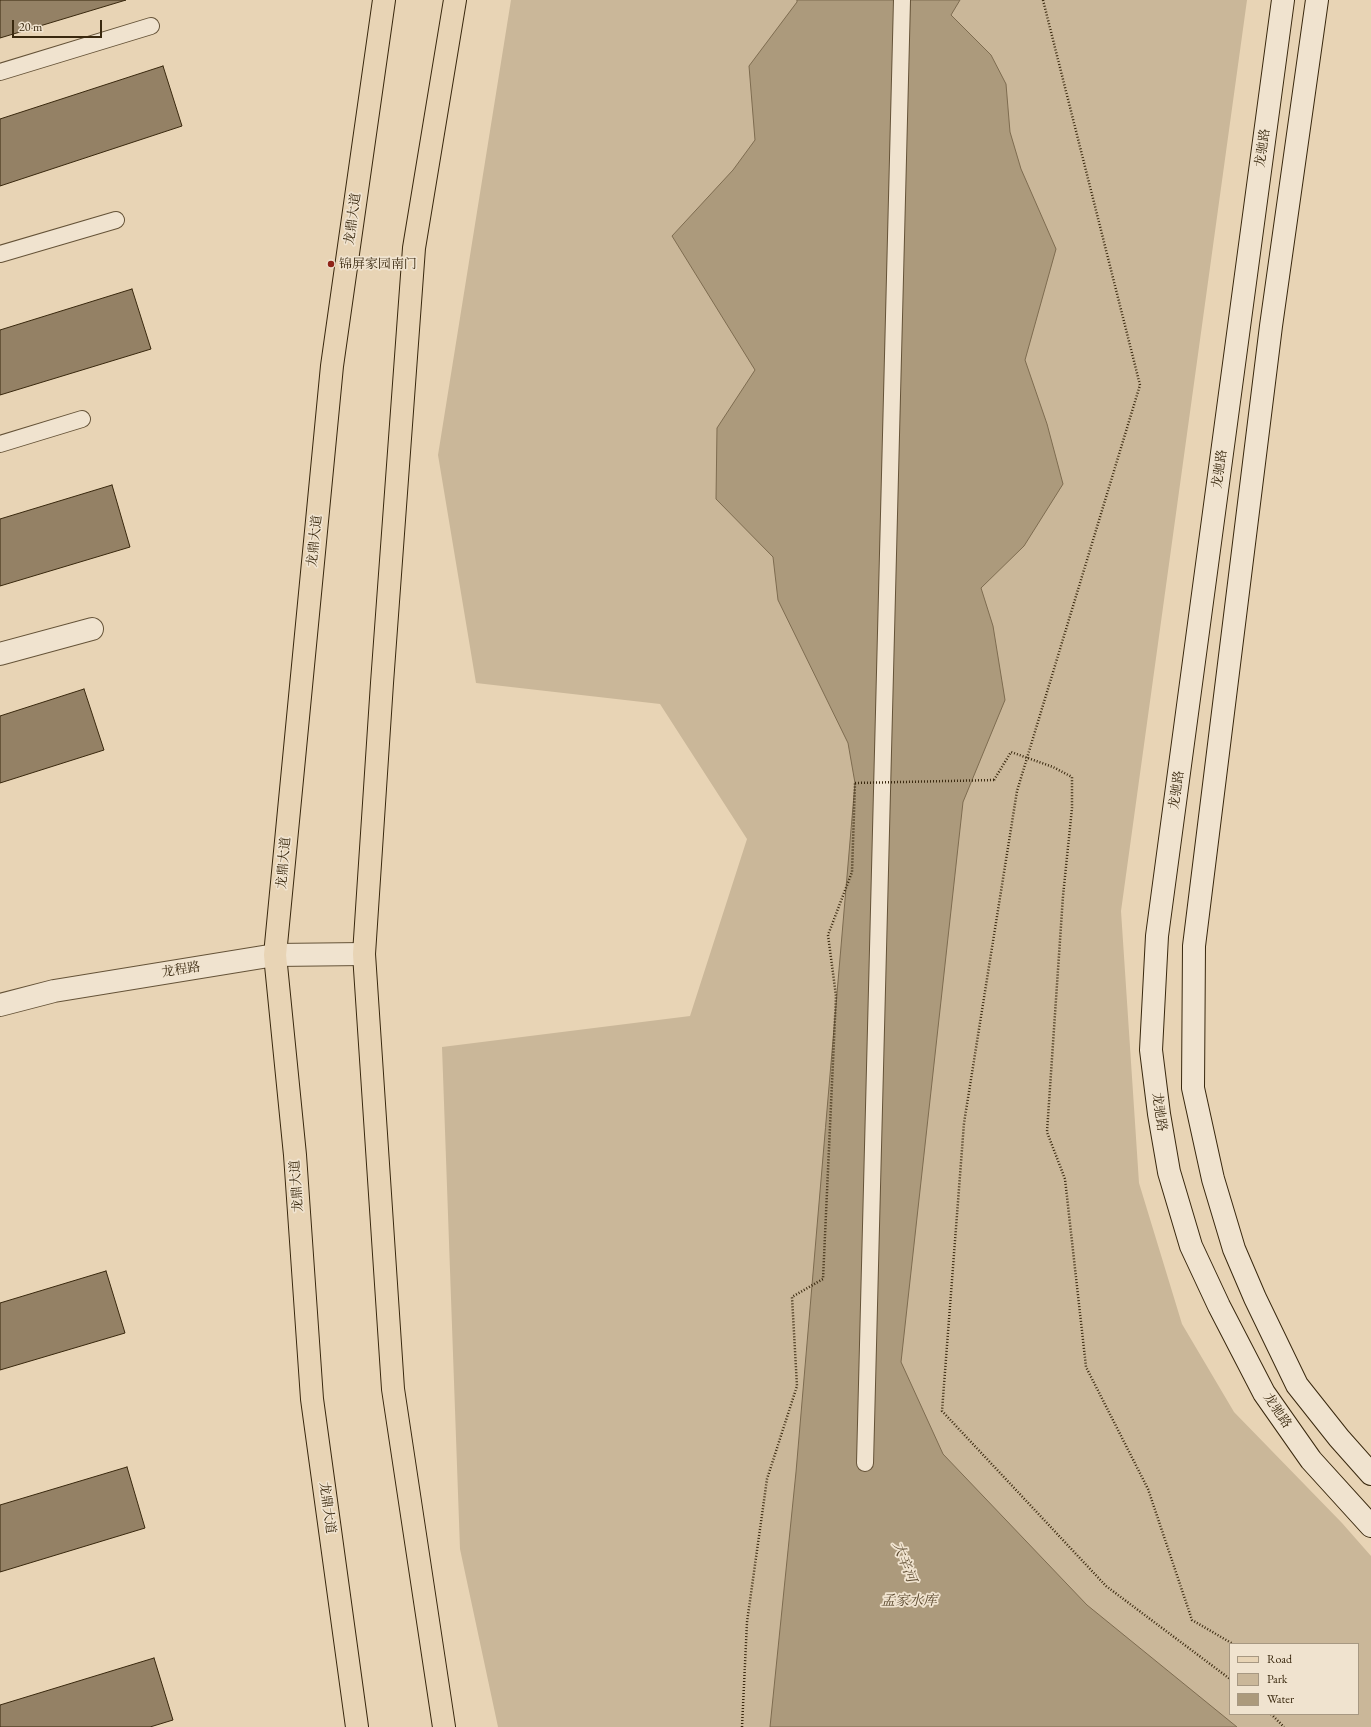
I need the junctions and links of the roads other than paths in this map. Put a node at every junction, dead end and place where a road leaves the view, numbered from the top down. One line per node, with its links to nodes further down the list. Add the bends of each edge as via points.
1 (384, 0): 15 (main road, 龙鼎大道, via 332,366)
2 (455, 0): 14 (main road, via 414,248)
3 (902, 0): 17 (lane)
4 (1283, 0): 19 (main road, 龙驰路, via 1158,929 1151,1050 1169,1172 1191,1246 1264,1393 1311,1460)
5 (1317, 0): 18 (main road, via 1271,326 1194,946 1192,1088 1213,1179 1234,1249 1256,1298 1297,1385)
6 (151, 26): 7 (lane)
7 (0, 72)
8 (116, 220): 9 (lane)
9 (0, 254)
10 (82, 419): 11 (lane)
11 (0, 444)
12 (92, 629): 13 (main road)
13 (0, 654)
14 (364, 954): 15 (main road, 龙程路); 21 (main road, via 393,1389)
15 (276, 955): 16 (main road, 龙程路, via 54,991); 20 (main road, 龙鼎大道, via 295,1155 312,1399)
16 (0, 1005)
17 (865, 1463)
18 (1371, 1474)
19 (1371, 1526)
20 (357, 1727)
21 (444, 1727)

